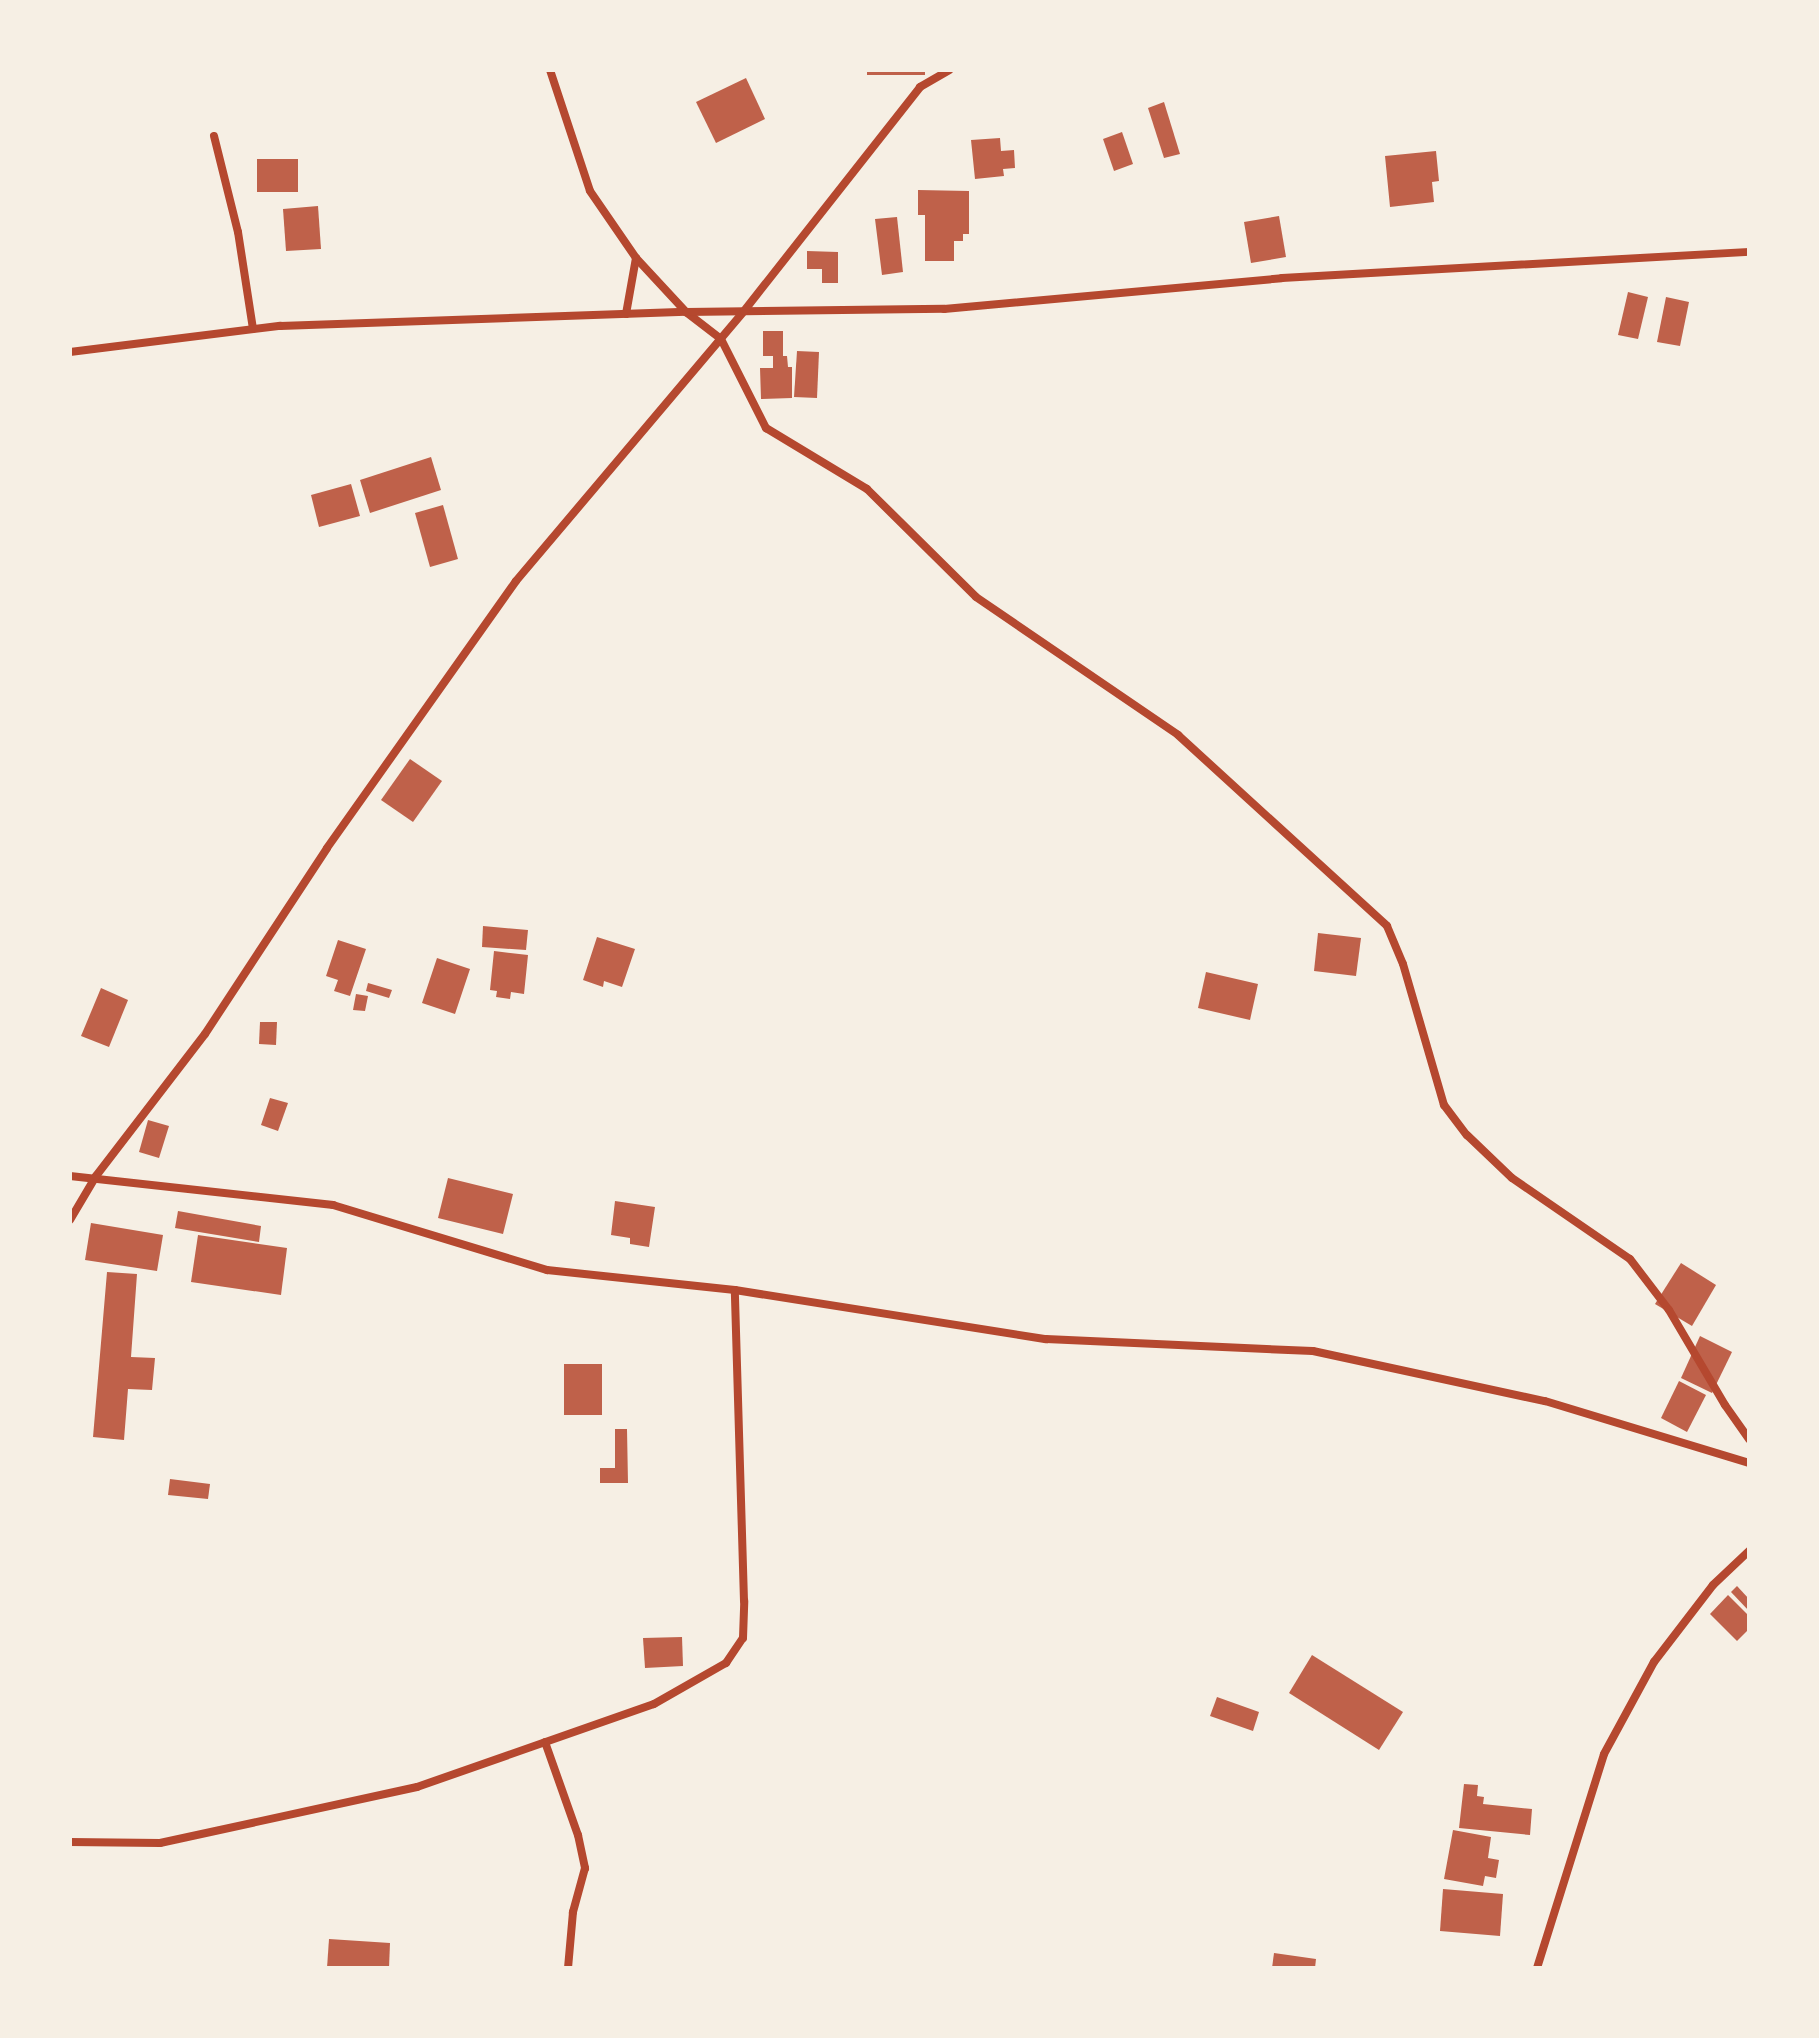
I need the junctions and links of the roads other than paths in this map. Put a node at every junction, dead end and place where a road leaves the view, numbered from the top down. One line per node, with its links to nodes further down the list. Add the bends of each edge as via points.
1 (550, 70): 5 (street, via 590,191)
2 (950, 70): 6 (street, via 920,87)
3 (214, 136): 9 (street, via 238,232)
4 (1749, 252): 6 (street, via 1282,278 944,309)
5 (636, 258): 7 (street); 8 (street)
6 (744, 311): 7 (street); 10 (street)
7 (686, 312): 8 (street); 10 (street)
8 (626, 314): 9 (street)
9 (253, 329): 11 (street)
10 (721, 339): 13 (street, via 516,581 327,848 205,1034); 16 (street, via 766,428 867,489 976,597 1178,735 1387,926 1444,1105 1512,1178 1630,1259 1669,1310)
11 (70, 352)
12 (70, 1176): 13 (street)
13 (96, 1176): 14 (street); 15 (street, via 333,1205 547,1270)
14 (70, 1220)
15 (735, 1290): 17 (street, via 1046,1339 1313,1351 1545,1401); 19 (street, via 743,1638 726,1663 654,1704)
16 (1749, 1439)
17 (1749, 1463)
18 (1749, 1551): 22 (street, via 1713,1585 1654,1662 1604,1754)
19 (545, 1742): 20 (street, via 417,1787 210,1835 160,1843); 21 (street, via 585,1868 573,1912)
20 (70, 1842)
21 (568, 1968)
22 (1537, 1968)

